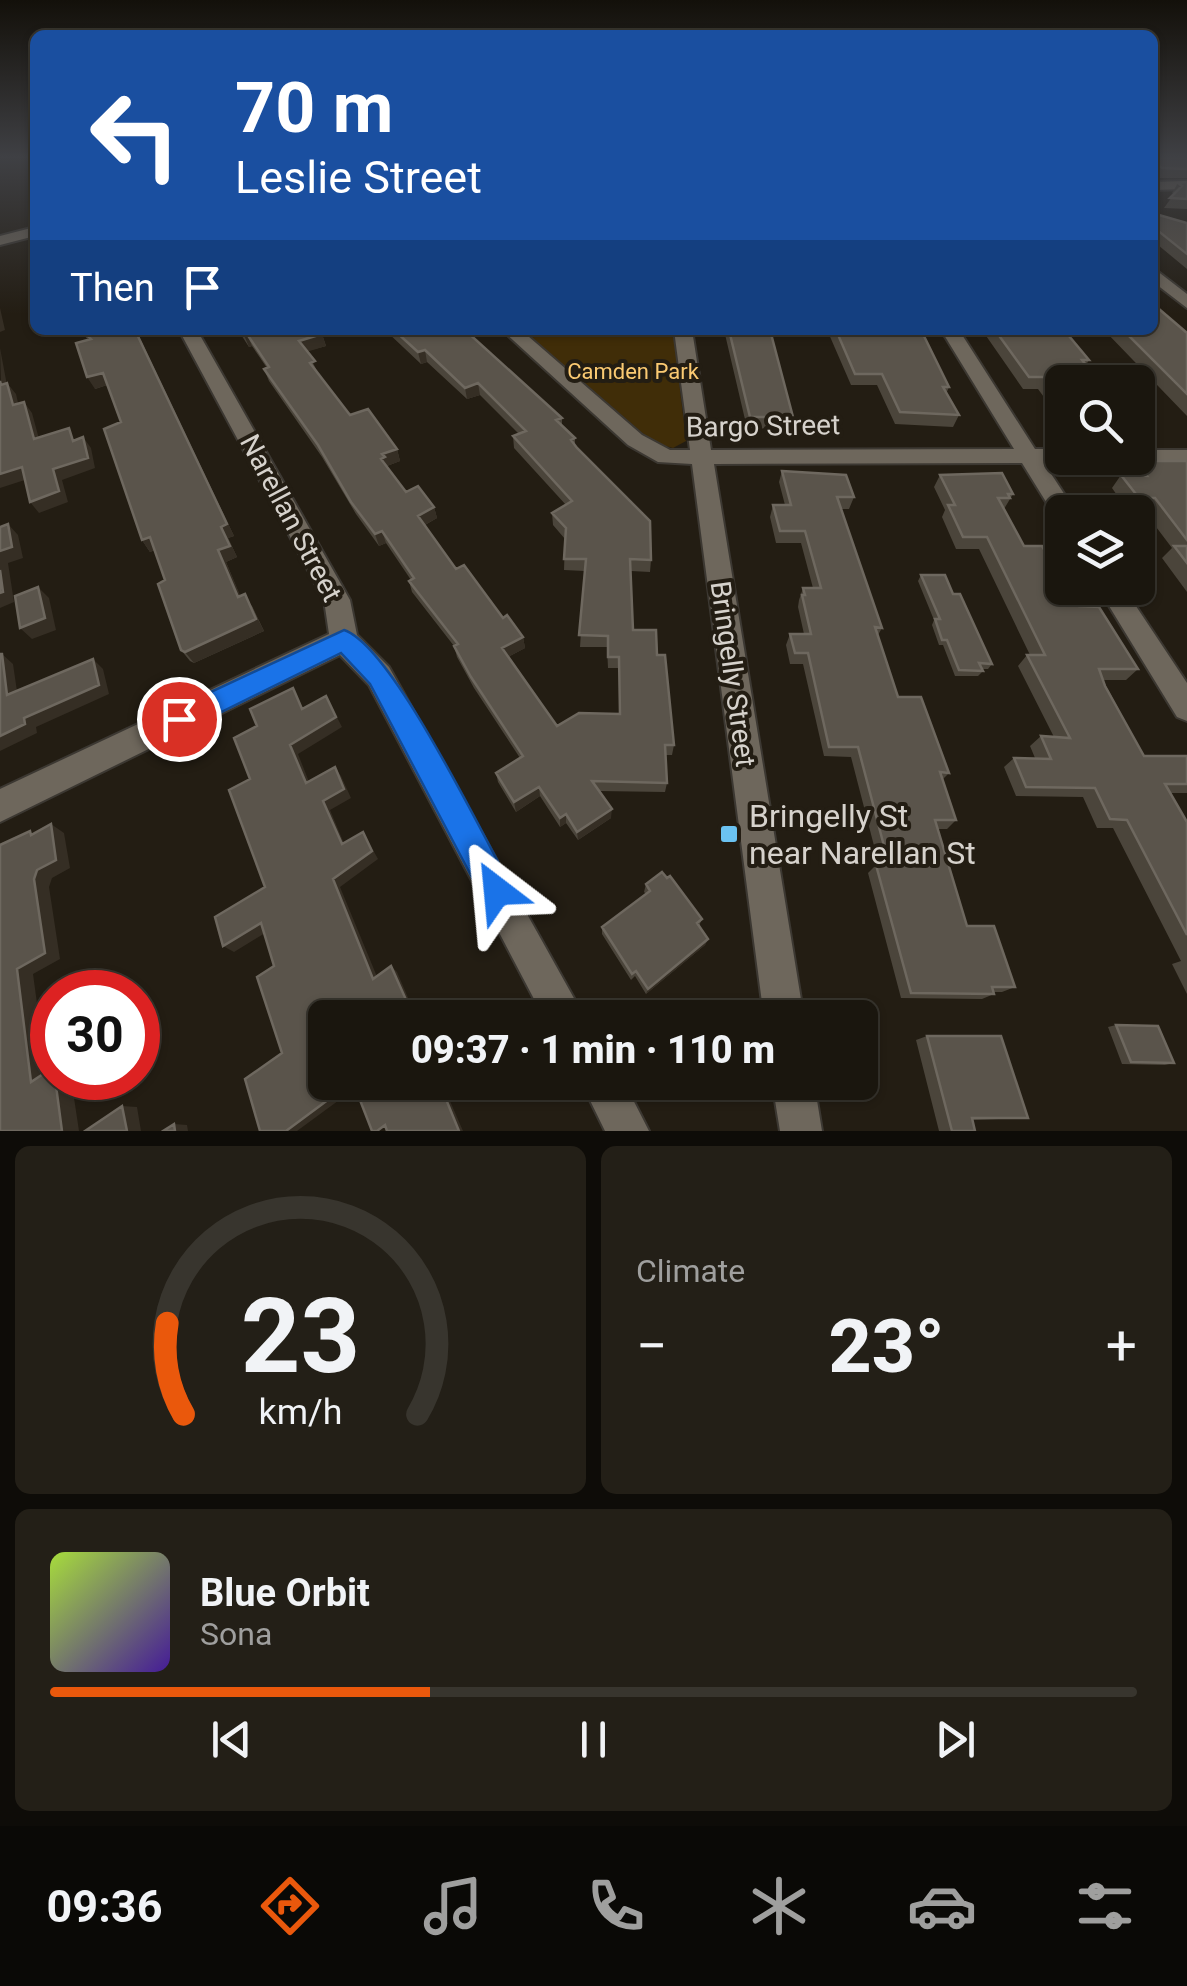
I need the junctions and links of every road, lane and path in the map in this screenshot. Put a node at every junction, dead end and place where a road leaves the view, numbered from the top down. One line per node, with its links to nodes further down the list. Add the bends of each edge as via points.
1 (30, 232): 2 (street)
2 (0, 241)
3 (1158, 277): 4 (street)
4 (1187, 303)
5 (191, 335): 16 (street, Narellan Street, via 338,600)
6 (517, 335): 13 (street, Bargo Street, via 645,447)
7 (684, 335): 13 (street, Bringelly Street)
8 (953, 335): 9 (street)
9 (1029, 456): 10 (street, Bargo Street); 13 (street, Bargo Street); 14 (street)
10 (1045, 456)
11 (1155, 456): 12 (street)
12 (1187, 457)
13 (702, 458): 20 (street, Bringelly Street)
14 (1053, 495)
15 (1122, 605): 17 (street)
16 (344, 640): 18 (street); 19 (street, Narellan Street, via 380,676)
17 (1187, 708)
18 (0, 806)
19 (556, 1000)
20 (781, 1000)
21 (611, 1100): 23 (street)
22 (796, 1100): 24 (street)
23 (628, 1131)
24 (800, 1131)

